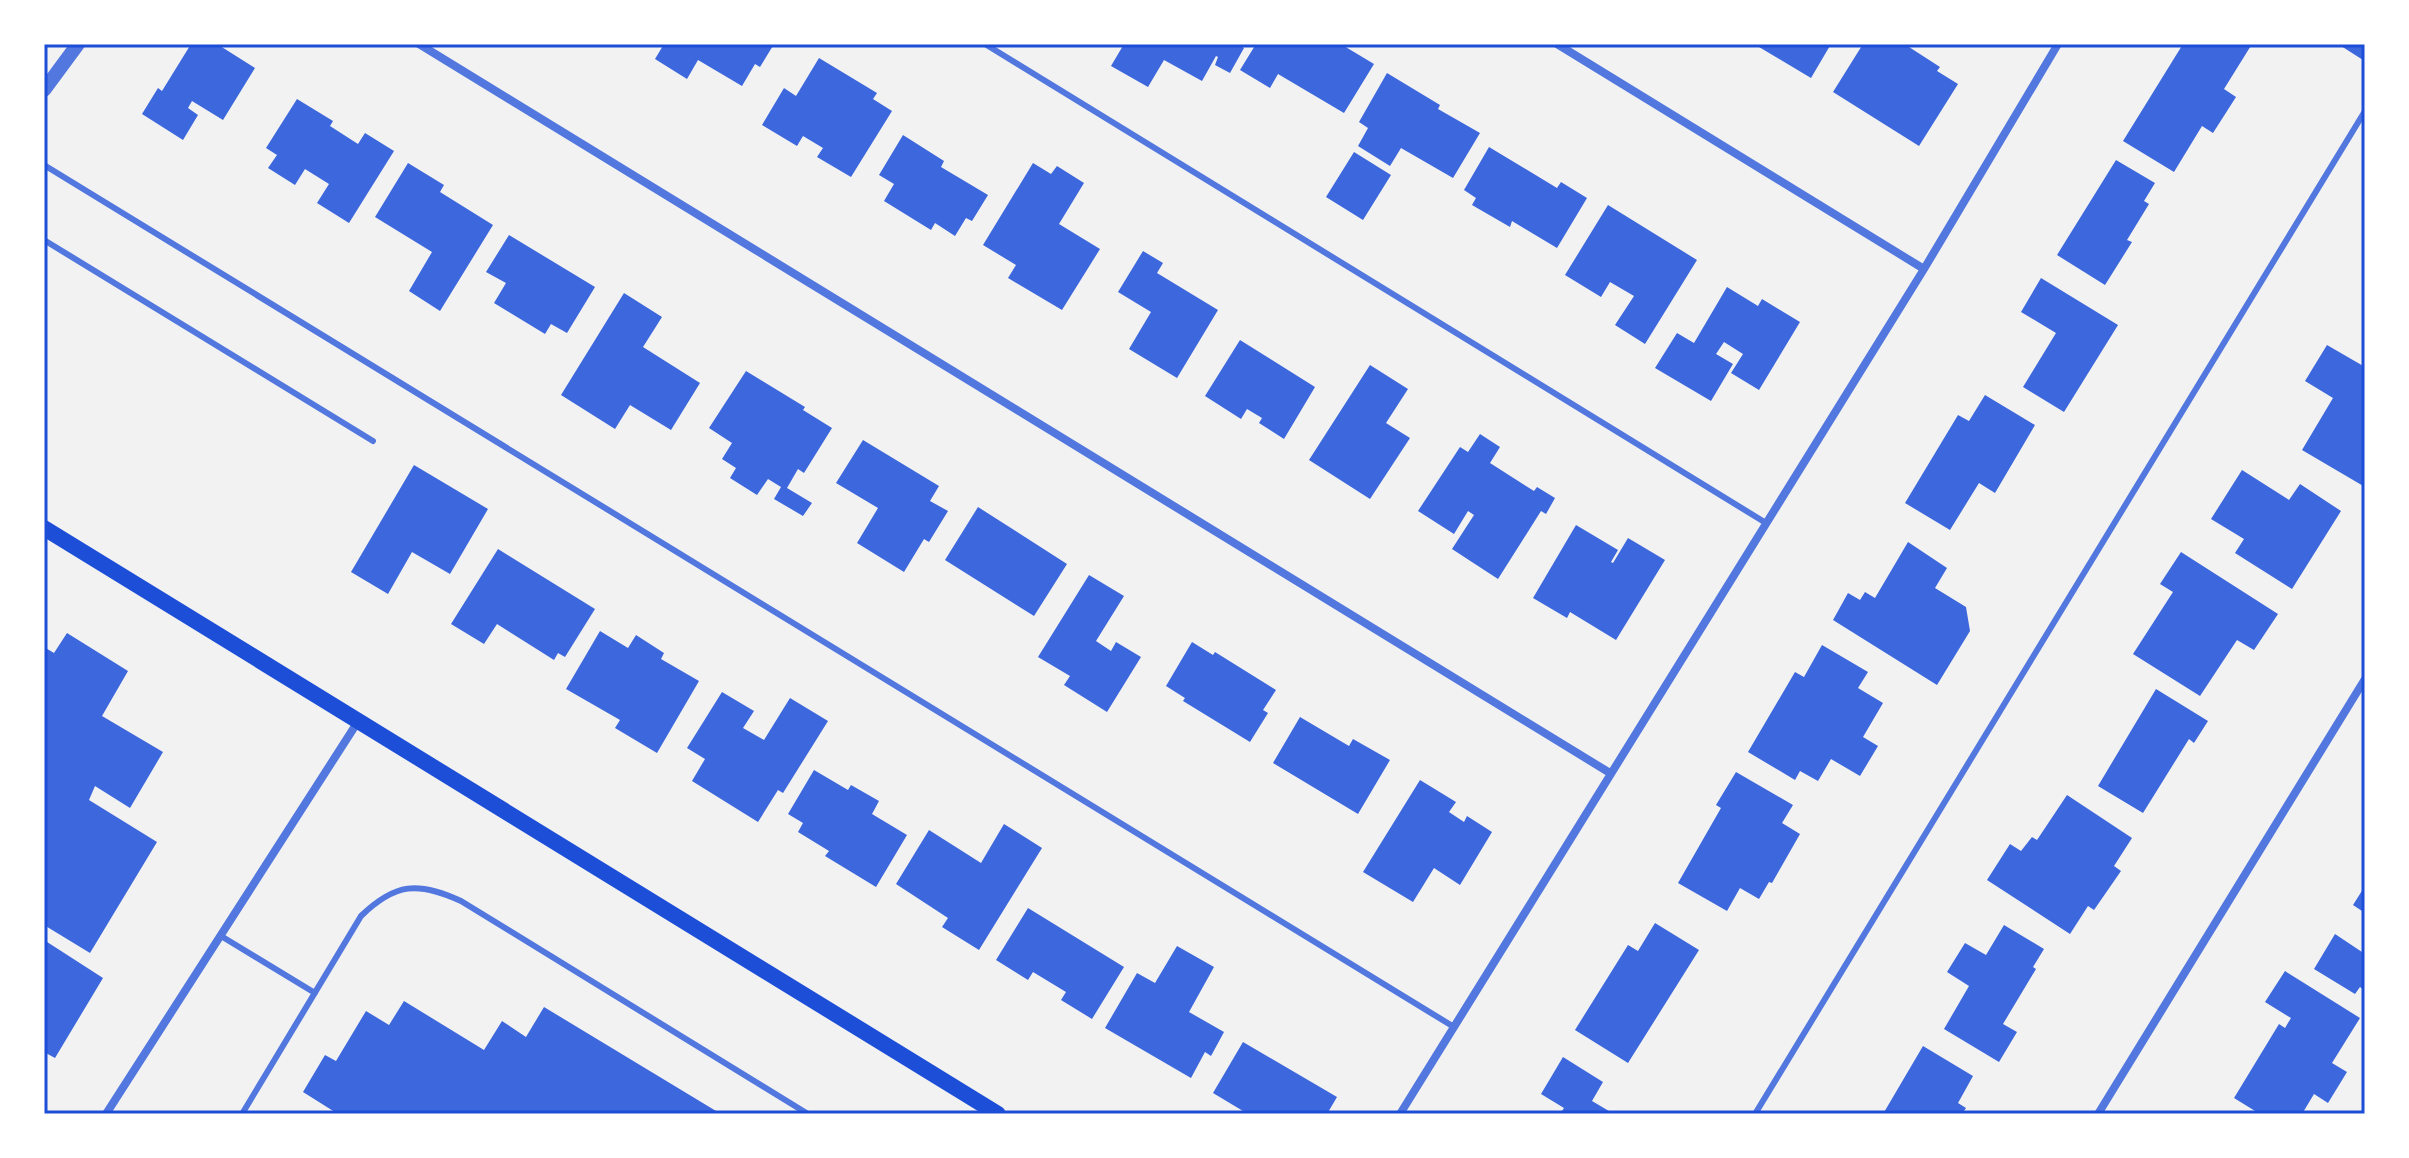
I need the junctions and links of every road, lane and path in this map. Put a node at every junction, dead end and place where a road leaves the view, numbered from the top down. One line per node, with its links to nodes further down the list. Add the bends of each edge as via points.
1 (78, 44): 6 (street)
2 (419, 44): 16 (street)
3 (985, 44): 12 (lane)
4 (1557, 44): 10 (street)
5 (2058, 44): 10 (street)
6 (44, 90)
7 (2365, 111): 25 (lane)
8 (44, 165): 19 (lane)
9 (44, 240): 11 (lane)
10 (1924, 269): 12 (street)
11 (373, 441)
12 (1766, 523): 16 (street)
13 (44, 528): 15 (main road)
14 (2365, 679): 26 (street)
15 (357, 723): 17 (street); 23 (main road)
16 (1610, 773): 19 (street)
17 (221, 936): 18 (lane); 20 (street)
18 (315, 993): 21 (lane); 22 (lane, via 361,916 380,898 407,888 435,889)
19 (1454, 1027): 24 (street)
20 (106, 1114)
21 (242, 1114)
22 (808, 1114)
23 (998, 1114)
24 (1400, 1114)
25 (1755, 1114)
26 (2098, 1114)

